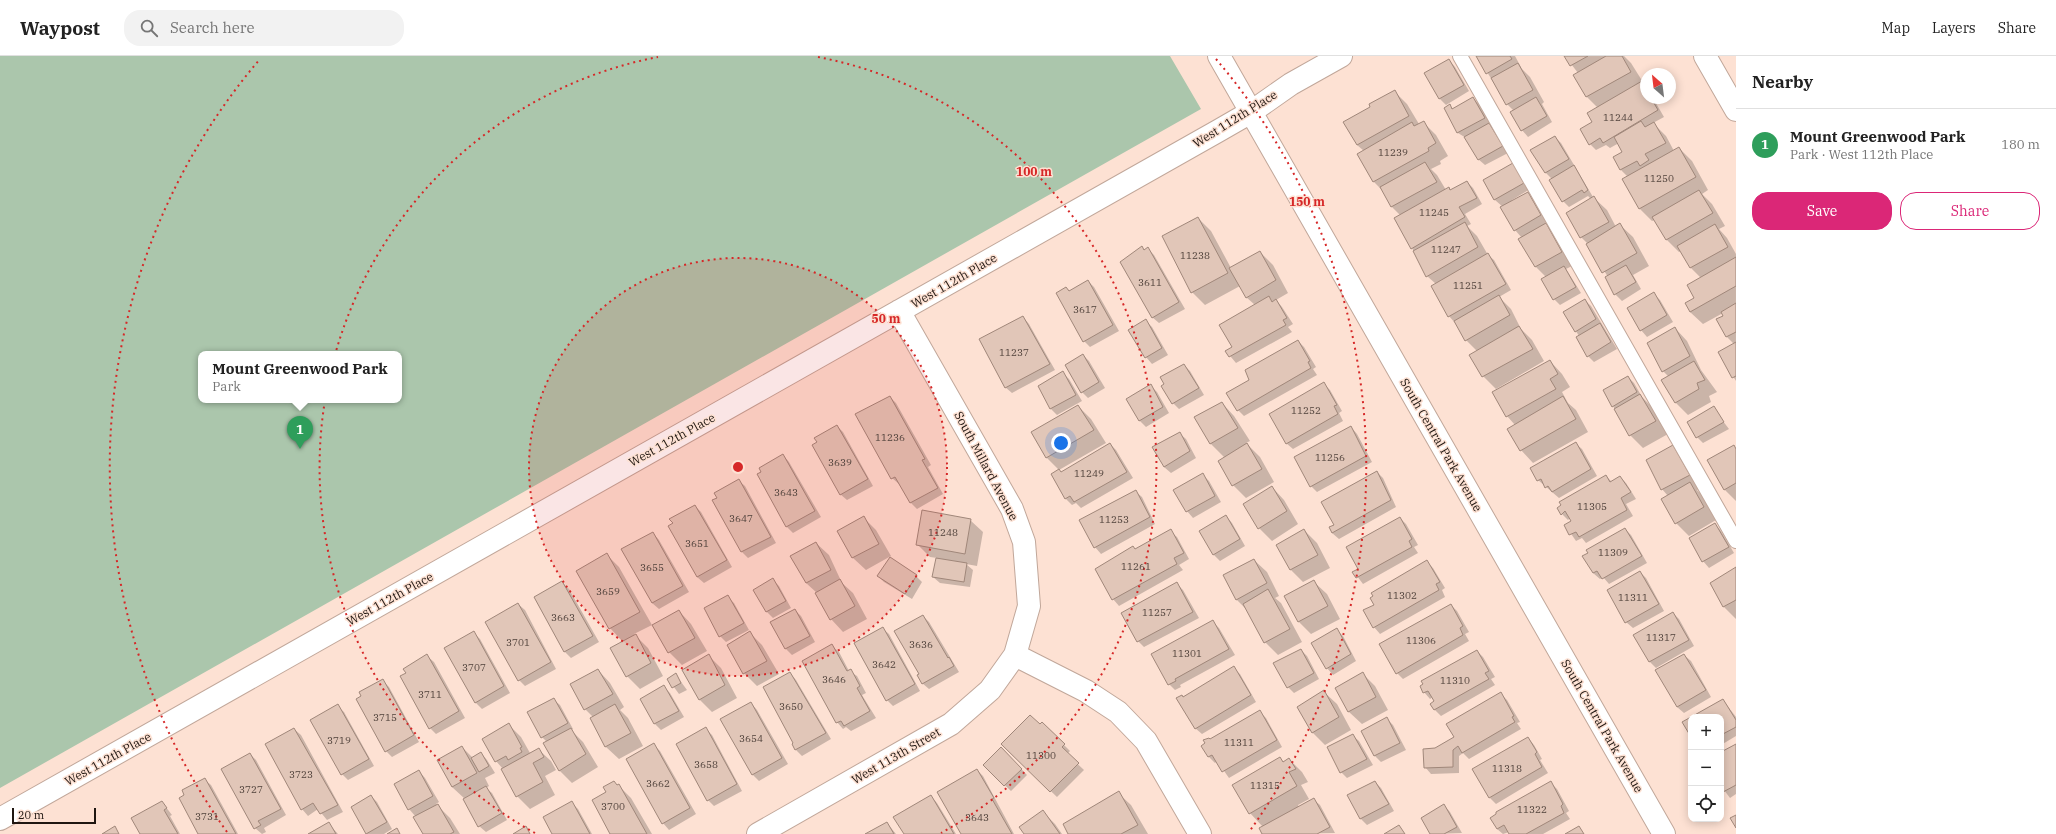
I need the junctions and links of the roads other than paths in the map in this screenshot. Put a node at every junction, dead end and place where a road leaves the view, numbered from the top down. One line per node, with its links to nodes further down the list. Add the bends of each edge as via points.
1 (1219, 56): 6 (street, South Central Park Avenue)
2 (1341, 56): 6 (street, West 112th Place, via 1291,84)
3 (1460, 56): 8 (lane)
4 (1705, 56): 5 (street)
5 (1736, 110)
6 (1251, 112): 7 (street, West 112th Place); 13 (street, South Central Park Avenue)
7 (899, 312): 9 (street, South Millard Avenue, via 1012,509 1024,542 1029,606); 10 (street, West 112th Place)
8 (1736, 541)
9 (1015, 655): 11 (street, West 113th Street, via 990,690 952,724); 12 (street, via 1086,691 1118,712 1146,741)
10 (0, 819)
11 (758, 834)
12 (1200, 834)
13 (1664, 834)

